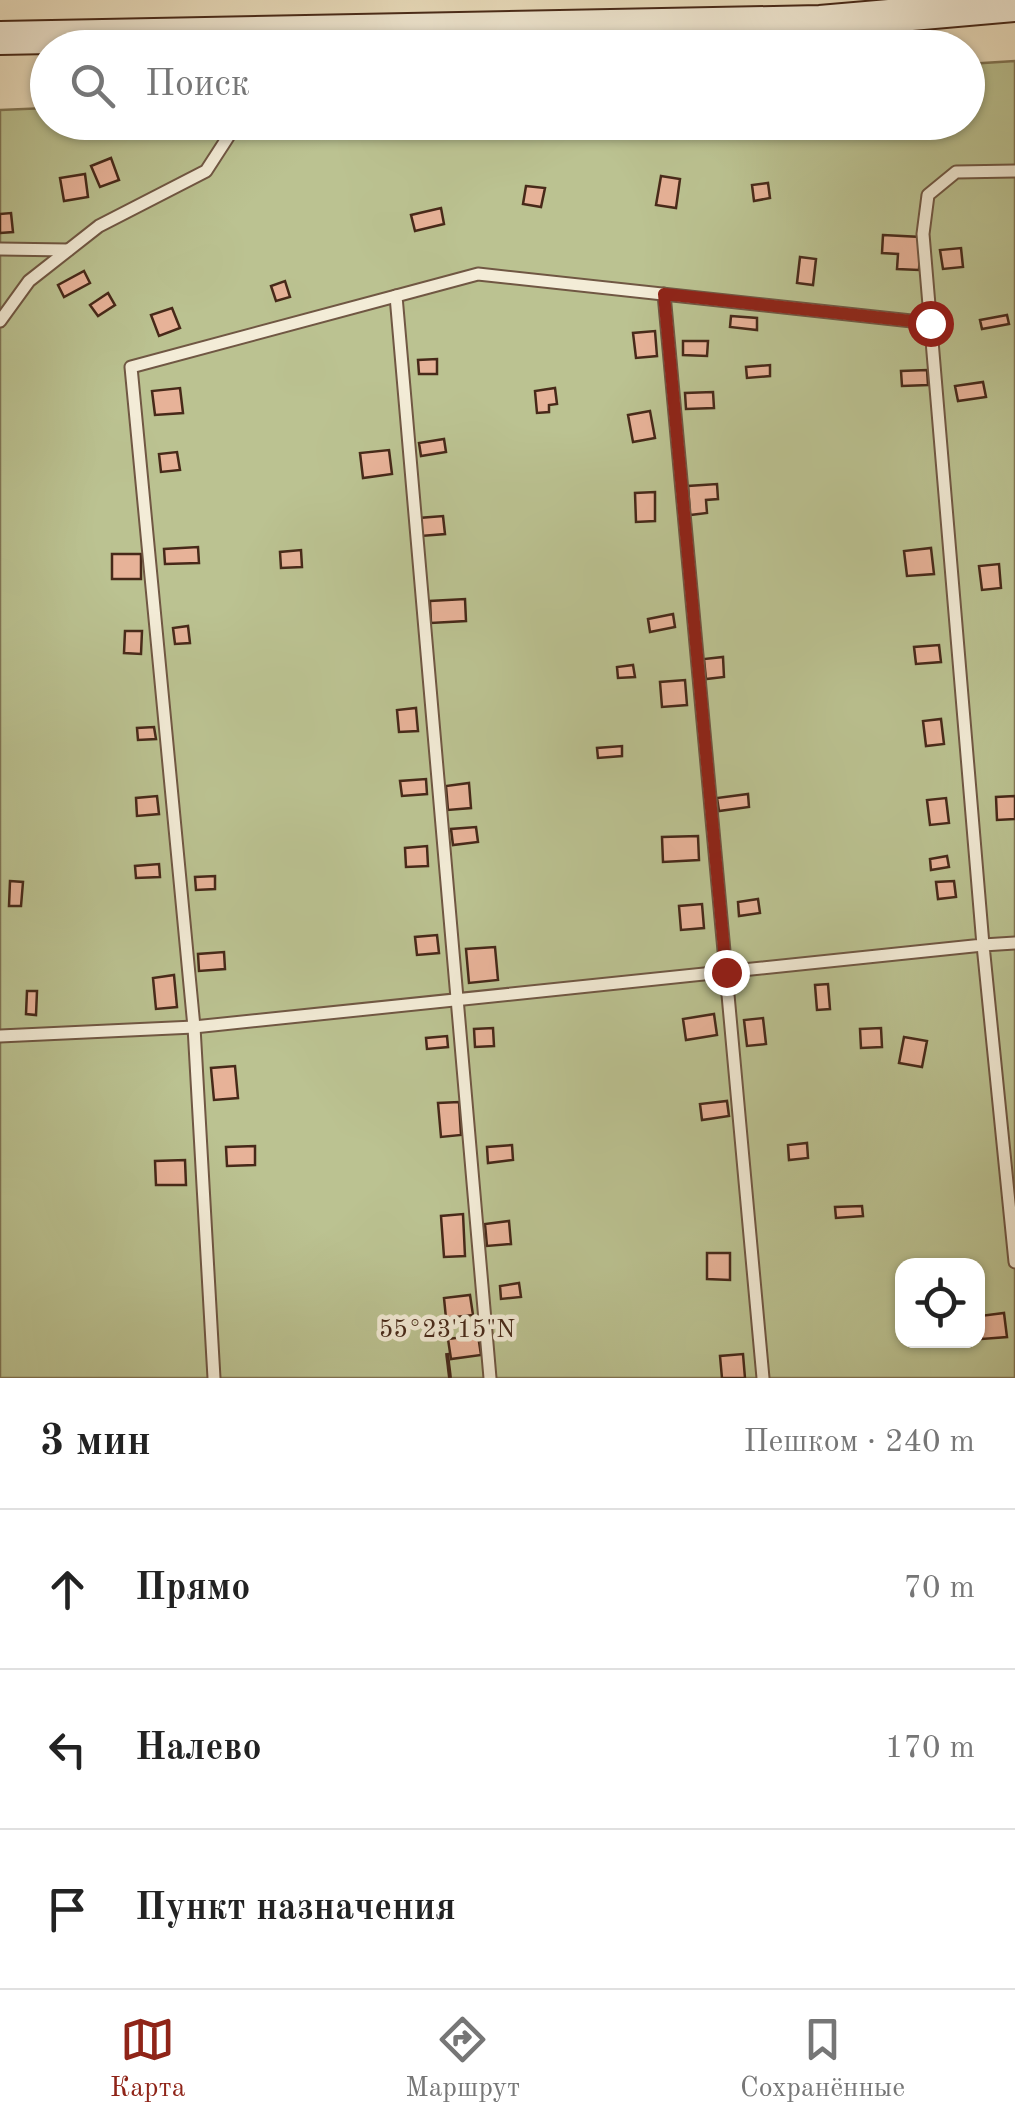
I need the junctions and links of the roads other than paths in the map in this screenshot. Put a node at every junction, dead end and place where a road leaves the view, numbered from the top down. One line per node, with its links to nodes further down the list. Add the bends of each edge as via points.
1 (1015, 4): 2 (main road, via 820,22)
2 (567, 30)
3 (0, 38): 4 (main road)
4 (30, 38)
5 (226, 140): 8 (lane, via 206,171 99,226)
6 (1015, 171): 12 (lane, via 956,172 928,195 923,234)
7 (0, 249): 8 (lane)
8 (68, 250): 11 (lane, via 28,281)
9 (664, 294): 10 (lane, via 478,274); 12 (lane); 15 (lane)
10 (396, 296): 16 (lane); 17 (lane, via 131,366)
11 (0, 321)
12 (930, 323): 14 (lane)
13 (1015, 943): 14 (lane)
14 (983, 945): 15 (lane); 19 (lane)
15 (726, 972): 16 (lane); 22 (lane)
16 (457, 1000): 17 (lane); 21 (lane)
17 (194, 1027): 18 (lane); 20 (lane)
18 (0, 1036)
19 (1015, 1262)
20 (214, 1378)
21 (490, 1378)
22 (764, 1378)

